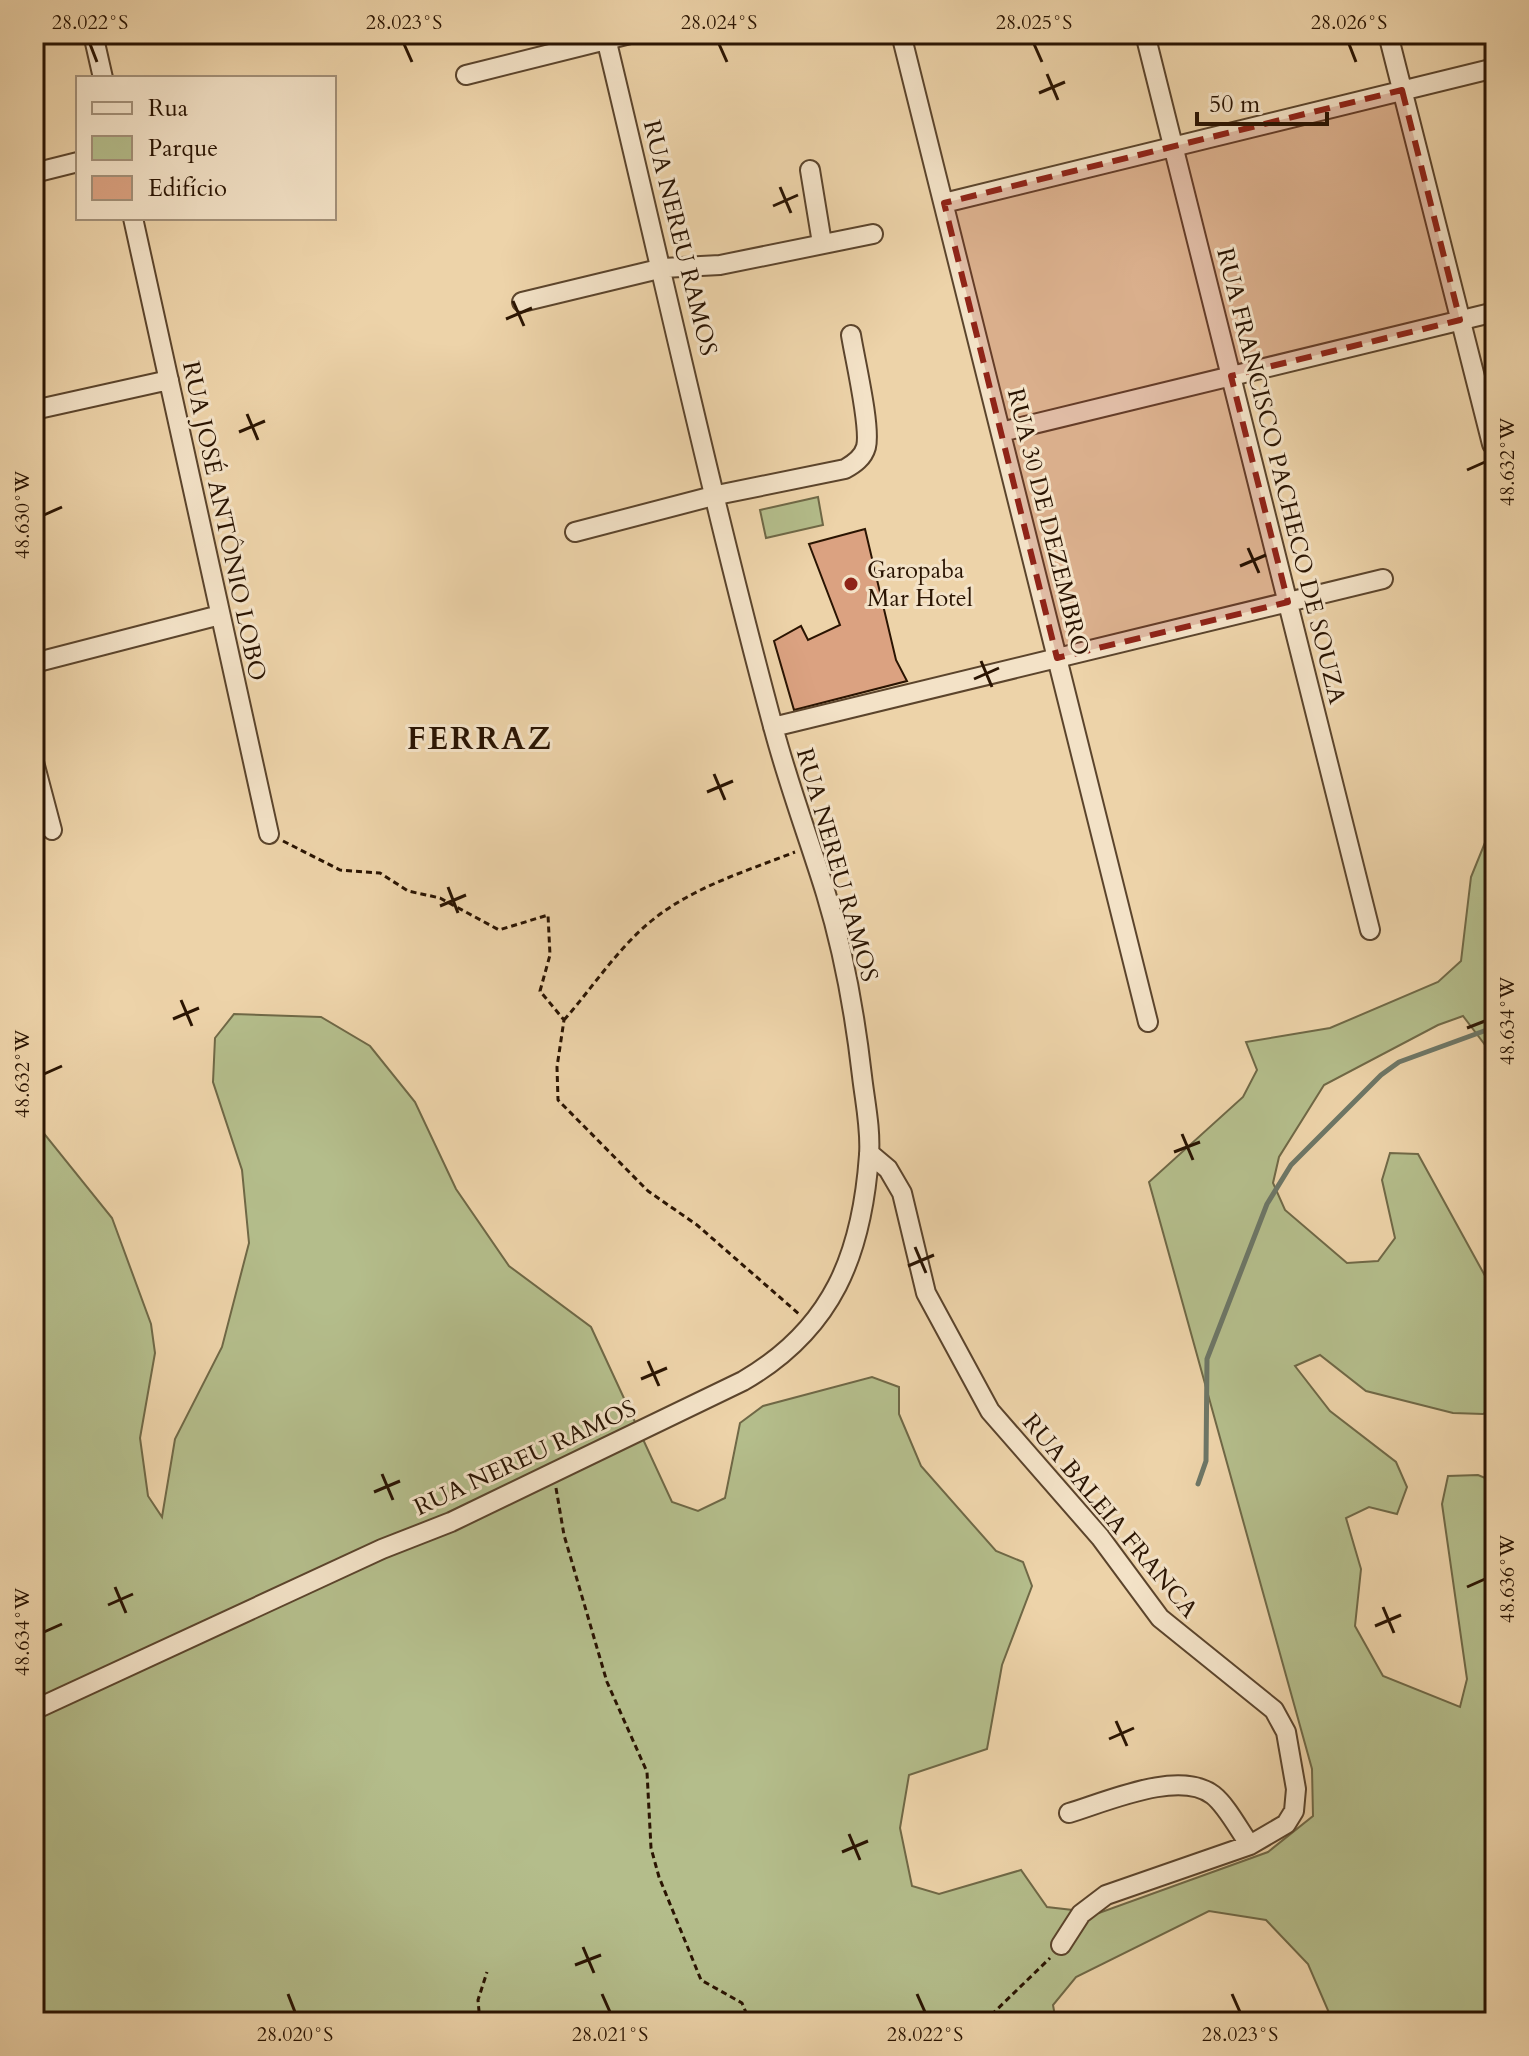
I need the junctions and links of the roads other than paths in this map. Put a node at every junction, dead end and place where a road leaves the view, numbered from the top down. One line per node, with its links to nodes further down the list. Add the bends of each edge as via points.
1 (93, 34): 9 (street)
2 (630, 34): 6 (street)
3 (901, 34): 15 (street, RUA 30 DE DEZEMBRO)
4 (1145, 34): 11 (street, RUA FRANCISCO PACHECO DE SOUZA)
5 (1388, 34): 10 (street)
6 (606, 37): 8 (street); 19 (street, RUA NEREU RAMOS)
7 (1495, 68): 10 (street)
8 (466, 75)
9 (103, 76)
10 (1402, 90): 11 (street); 22 (street)
11 (1174, 147): 15 (street); 24 (street, RUA FRANCISCO PACHECO DE SOUZA)
12 (76, 162): 14 (street)
13 (810, 170): 18 (street)
14 (34, 173)
15 (944, 203): 27 (street, RUA 30 DE DEZEMBRO)
16 (133, 220): 25 (street, RUA JOSÉ ANTÔNIO LOBO)
17 (873, 234): 18 (street)
18 (822, 243): 19 (street, via 720,265)
19 (663, 268): 20 (street); 29 (street, RUA NEREU RAMOS)
20 (522, 302)
21 (1495, 312): 22 (street)
22 (1460, 320): 24 (street); 28 (street)
23 (851, 335): 29 (street, via 865,428 866,447 858,462)
24 (1231, 376): 27 (street); 32 (street, RUA FRANCISCO PACHECO DE SOUZA)
25 (169, 380): 26 (street); 33 (street, RUA JOSÉ ANTÔNIO LOBO)
26 (34, 410)
27 (1001, 432): 34 (street, RUA 30 DE DEZEMBRO)
28 (1492, 444)
29 (717, 495): 30 (street); 36 (street, RUA NEREU RAMOS)
30 (575, 532)
31 (1383, 579): 32 (street)
32 (1288, 602): 34 (street); 40 (street, RUA FRANCISCO PACHECO DE SOUZA)
33 (220, 615): 35 (street); 39 (street, RUA JOSÉ ANTÔNIO LOBO)
34 (1057, 658): 36 (street); 41 (street, RUA 30 DE DEZEMBRO)
35 (34, 663)
36 (773, 727): 42 (street, RUA NEREU RAMOS, via 845,967)
37 (34, 762): 38 (street)
38 (52, 830)
39 (269, 834)
40 (1370, 930)
41 (1148, 1022)
42 (869, 1153): 43 (street, RUA NEREU RAMOS, via 851,1256 830,1304 813,1325 743,1381 451,1522); 45 (street, RUA BALEIA FRANCA, via 888,1169 902,1193 926,1293 990,1411 1100,1537 1160,1618 1279,1717 1293,1768 1294,1811 1286,1824)
43 (34, 1710)
44 (1069, 1813): 45 (street, via 1171,1784 1200,1788 1214,1795)
45 (1250, 1845): 46 (street, RUA BALEIA FRANCA, via 1106,1895 1081,1914)
46 (1061, 1945)

